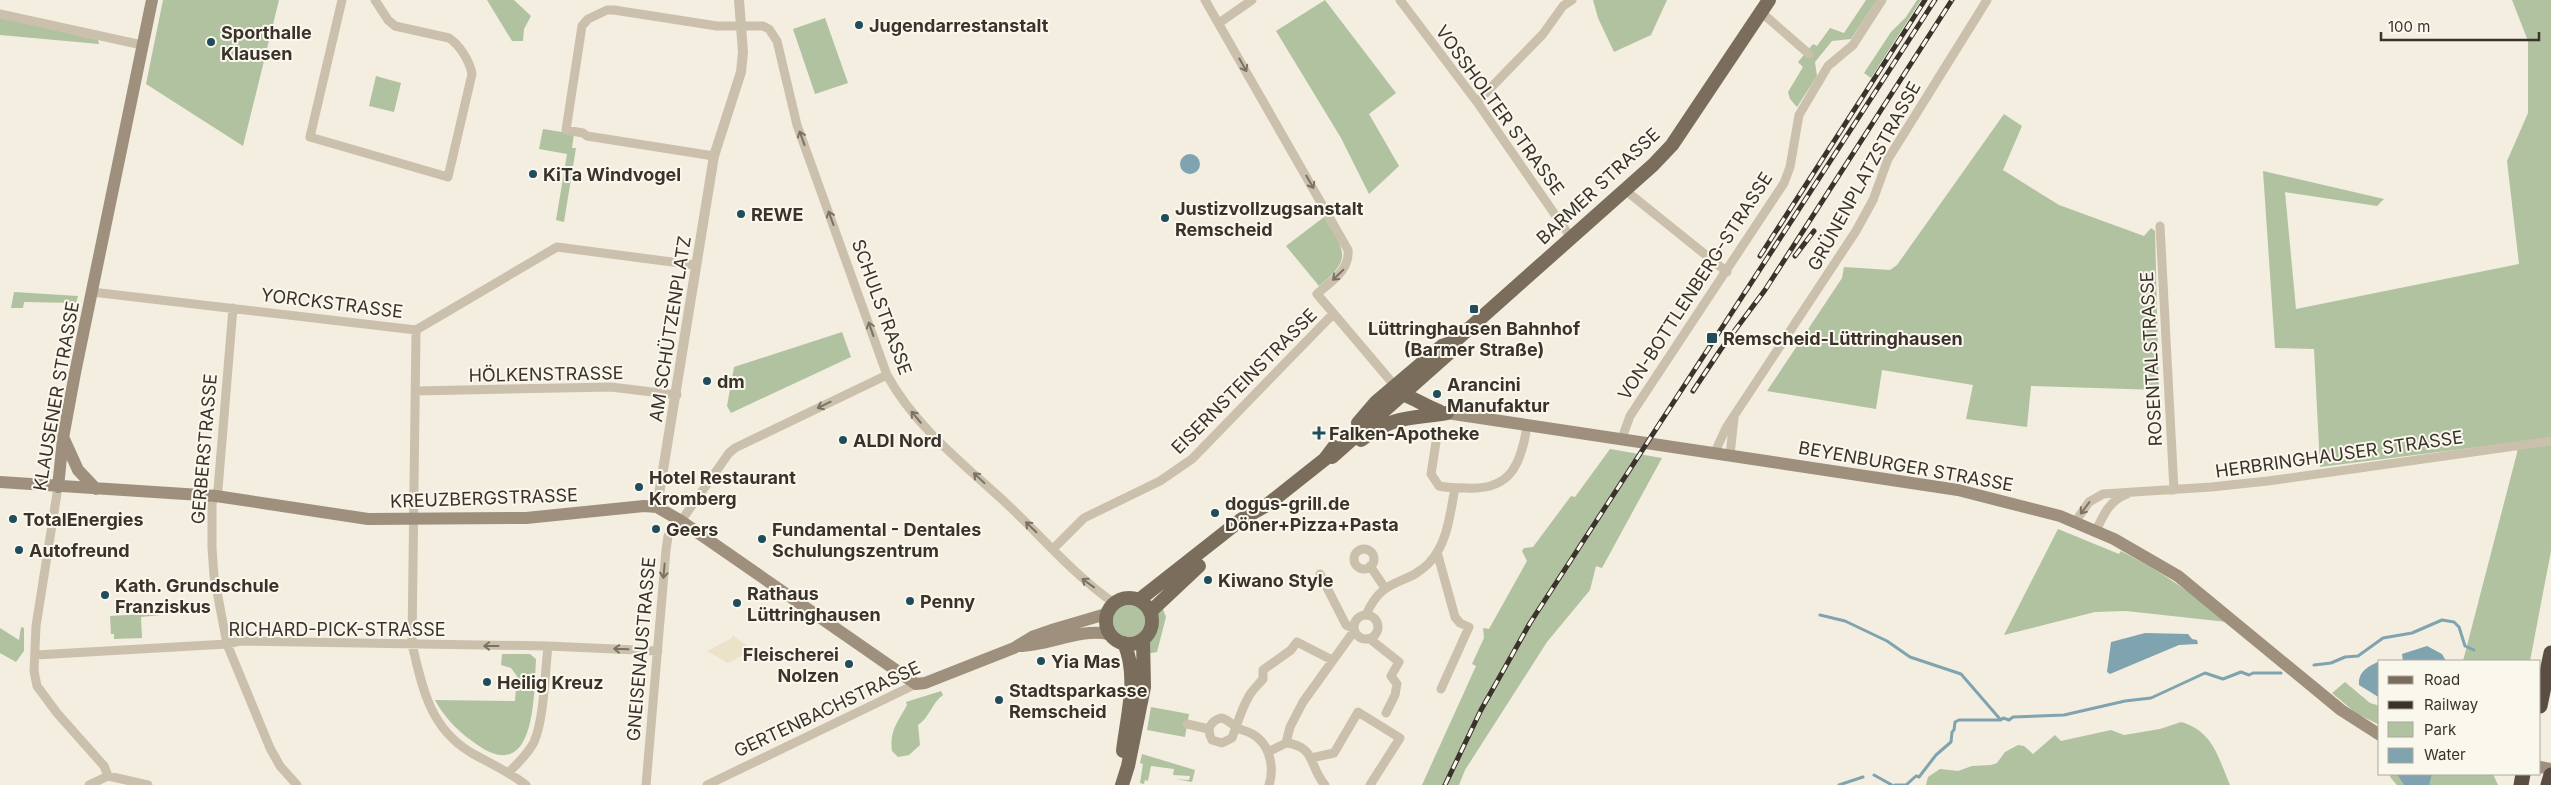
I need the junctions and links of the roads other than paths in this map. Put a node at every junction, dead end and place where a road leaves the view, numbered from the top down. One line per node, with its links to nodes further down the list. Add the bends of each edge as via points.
1 (152, 0): 16 (main road, KLAUSENER STRASSE)
2 (342, 0): 3 (street, via 310,137 448,177 471,68 456,43 449,38 395,26)
3 (375, 0)
4 (740, 0): 15 (street, AM SCHÜTZENPLATZ)
5 (1205, 0): 14 (street)
6 (1252, 0): 14 (street)
7 (1572, 0): 18 (street)
8 (1770, 0): 12 (main road, BARMER STRASSE)
9 (1882, 0): 24 (street, VON-BOTTLENBERG-STRASSE, via 1853,45 1828,66 1799,115 1784,183)
10 (1987, 0): 35 (street, GRÜNENPLATZSTRASSE, via 1888,159 1873,200 1856,231)
11 (1405, 2): 18 (street, VOSSHOLTER STRASSE)
12 (1761, 12): 17 (street); 20 (main road, BARMER STRASSE, via 1672,145)
13 (0, 14): 16 (street)
14 (1219, 23): 27 (street, one-way to 27, via 1348,250 1345,268 1317,294)
15 (742, 24): 19 (street, AM SCHÜTZENPLATZ, via 740,72); 19 (street, SCHULSTRASSE, via 717,26 610,9 588,19 582,26 566,130); 29 (street, SCHULSTRASSE, one-way to 15, via 797,125 777,41 769,29)
16 (142, 45): 25 (main road, KLAUSENER STRASSE)
17 (1809, 54)
18 (1477, 102): 22 (street, VOSSHOLTER STRASSE)
19 (714, 156): 23 (street, AM SCHÜTZENPLATZ)
20 (1625, 190): 22 (main road, BARMER STRASSE); 24 (street)
21 (2160, 226): 48 (street, ROSENTALSTRASSE)
22 (1572, 239): 30 (main road, BARMER STRASSE, via 1454,342 1442,346)
23 (695, 265): 28 (street, YORCKSTRASSE, via 557,246); 32 (street, AM SCHÜTZENPLATZ)
24 (1727, 272): 38 (street, VON-BOTTLENBERG-STRASSE, via 1630,416)
25 (92, 292): 26 (street, YORCKSTRASSE); 37 (main road, KLAUSENER STRASSE)
26 (233, 308): 28 (street, YORCKSTRASSE); 50 (street, GERBERSTRASSE)
27 (1333, 314): 30 (street); 57 (street, EISERNSTEINSTRASSE, via 1192,459 1160,481 1084,518)
28 (416, 330): 31 (street)
29 (887, 375): 54 (street, GNEISENAUSTRASSE, one-way to 54, via 735,448); 57 (street, SCHULSTRASSE, one-way to 29, via 924,427)
30 (1398, 390): 33 (main road, via 1428,408); 34 (main road, via 1407,407); 43 (main road, BARMER STRASSE)
31 (415, 391): 32 (street, HÖLKENSTRASSE, via 611,387); 53 (street)
32 (677, 394): 51 (street, AM SCHÜTZENPLATZ)
33 (1447, 414): 34 (main road); 36 (main road, BEYENBURGER STRASSE)
34 (1424, 415): 43 (main road, via 1387,424 1372,431 1342,455)
35 (1734, 418): 41 (street, GRÜNENPLATZSTRASSE); 42 (street, GRÜNENPLATZSTRASSE)
36 (1527, 426): 38 (main road, BEYENBURGER STRASSE); 46 (street, via 1522,454 1507,477 1487,489)
37 (63, 438): 45 (main road, KLAUSENER STRASSE); 47 (main road, via 78,470)
38 (1622, 438): 41 (main road, BEYENBURGER STRASSE)
39 (2551, 441): 48 (street, HERBRINGHAUSER STRASSE, via 2287,478)
40 (1436, 442): 46 (street, via 1431,474 1439,486)
41 (1714, 452): 42 (main road, BEYENBURGER STRASSE)
42 (1730, 455): 55 (main road, BEYENBURGER STRASSE, via 1958,490)
43 (1329, 458): 52 (main road, BARMER STRASSE)
44 (0, 482): 45 (main road, KREUZBERGSTRASSE)
45 (58, 487): 47 (main road, KREUZBERGSTRASSE); 77 (street, KLAUSENER STRASSE, via 36,626)
46 (1455, 488): 58 (street, via 1445,535)
47 (96, 489): 50 (main road, KREUZBERGSTRASSE)
48 (2174, 490): 49 (street, HERBRINGHAUSER STRASSE)
49 (2131, 492): 55 (street, HERBRINGHAUSER STRASSE, one-way to 55, via 2095,497); 56 (street, HERBRINGHAUSER STRASSE, via 2111,504)
50 (216, 496): 53 (main road, KREUZBERGSTRASSE, via 368,519); 71 (street, GERBERSTRASSE, via 212,503 214,576)
51 (657, 507): 53 (main road, KREUZBERGSTRASSE, via 634,506 526,518); 54 (main road, KREUZBERGSTRASSE)
52 (1262, 509): 62 (main road, BARMER STRASSE, via 1242,519); 64 (main road, BARMER STRASSE)
53 (412, 519): 72 (street)
54 (679, 520): 75 (street, GNEISENAUSTRASSE, one-way to 75, via 668,536); 79 (main road, KREUZBERGSTRASSE)
55 (2076, 522): 56 (main road, BEYENBURGER STRASSE)
56 (2096, 531): 86 (main road, BEYENBURGER STRASSE, via 2178,576 2341,710)
57 (1053, 549): 63 (street, SCHULSTRASSE, one-way to 57)
58 (1437, 552): 61 (street, via 1424,568); 80 (street, via 1456,617 1469,627)
59 (1370, 566): 61 (street)
60 (1320, 574): 66 (street, via 1346,626)
61 (1385, 588): 65 (street)
62 (1139, 600): 63 (main road, via 1128,598); 64 (main road)
63 (1110, 609): 67 (main road, via 1106,621); 74 (main road, GERTENBACHSTRASSE, via 1032,637)
64 (1150, 612): 68 (main road, via 1151,624)
65 (1366, 616): 66 (street, via 1358,619); 69 (street, via 1374,618 1378,625 1376,634)
66 (1354, 630): 69 (street, via 1360,638); 78 (street)
67 (1109, 634): 70 (main road); 74 (main road, GERTENBACHSTRASSE, via 1092,633 1035,646)
68 (1143, 639): 70 (main road); 93 (main road, via 1144,687)
69 (1370, 639): 82 (street, via 1399,662 1391,676 1397,684)
70 (1124, 643): 93 (main road, via 1132,675)
71 (227, 644): 72 (street, RICHARD-PICK-STRASSE, via 250,641); 77 (street, RICHARD-PICK-STRASSE); 97 (street, GERBERSTRASSE, via 270,748 280,766)
72 (412, 644): 73 (street, RICHARD-PICK-STRASSE, one-way to 72); 90 (street, via 424,695 434,718 468,751)
73 (548, 646): 75 (street, RICHARD-PICK-STRASSE, one-way to 73); 90 (street, via 534,742)
74 (1019, 646): 79 (main road, GERTENBACHSTRASSE)
75 (658, 651): 99 (street, GNEISENAUSTRASSE)
76 (2551, 653): 81 (highway)
77 (36, 656): 92 (street, KLAUSENER STRASSE, via 37,686 104,766)
78 (1332, 660): 84 (street, via 1297,642 1263,670 1263,679 1248,697); 87 (street, via 1299,709)
79 (916, 684): 100 (street, GERTENBACHSTRASSE)
80 (1441, 689)
81 (2541, 701)
82 (1386, 713)
83 (1187, 724): 85 (street)
84 (1236, 727): 85 (street, via 1220,718); 85 (street, via 1232,738 1222,744 1212,740); 88 (street, via 1259,738)
85 (1209, 729)
86 (2378, 734)
87 (1286, 743): 88 (street); 89 (street, via 1310,753)
88 (1268, 752): 94 (street, via 1272,766)
89 (1311, 758): 101 (street); 102 (street, via 1334,753 1358,712 1400,738)
90 (509, 772): 98 (street)
91 (2551, 775): 103 (highway)
92 (108, 776): 95 (street); 96 (street)
93 (1122, 781)
94 (1270, 784)
95 (88, 785)
96 (148, 785)
97 (297, 785)
98 (526, 785)
99 (646, 785)
100 (707, 785)
101 (1325, 785)
102 (1370, 785)
103 (2548, 785)

